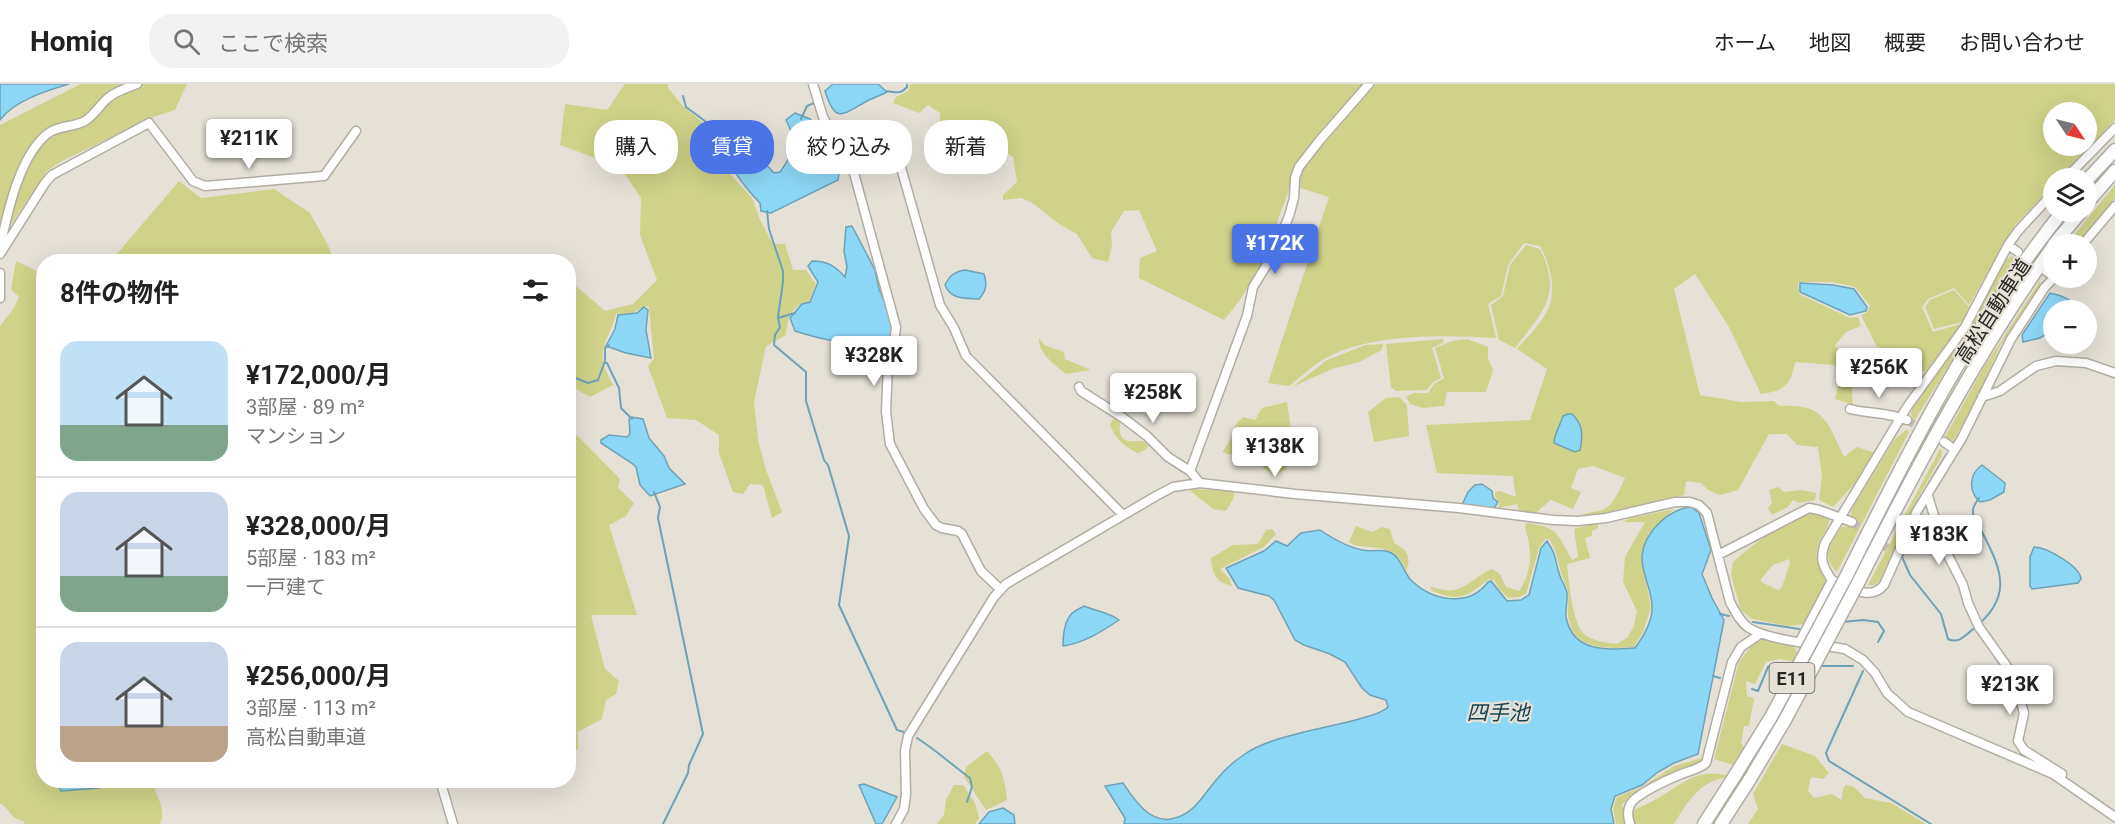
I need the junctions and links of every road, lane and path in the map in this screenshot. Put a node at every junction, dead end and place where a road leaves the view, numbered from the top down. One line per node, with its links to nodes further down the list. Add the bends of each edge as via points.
1 (137, 84): 21 (street, via 115,93 88,120 50,132 34,147 17,185)
2 (813, 84): 4 (street)
3 (1369, 84): 35 (street, via 1299,167 1289,216 1273,255 1253,287 1247,316)
4 (825, 120)
5 (2115, 128): 8 (street)
6 (356, 131): 23 (street, via 324,176 205,186 194,181 149,123 52,175)
7 (2115, 150): 9 (highway)
8 (2076, 168)
9 (2097, 169)
10 (2115, 171): 13 (highway)
11 (854, 174): 43 (street, via 896,327 888,364 886,412 890,444 936,525 962,534 981,570)
12 (903, 174): 38 (street, via 940,304 966,356)
13 (2097, 191)
14 (2043, 204): 20 (street)
15 (2115, 206): 19 (street)
16 (2055, 222): 52 (highway, 高松自動車道 / E11, bridge, via 1996,302 1958,364 1771,717)
17 (2073, 222): 18 (highway, 高松自動車道 / E11)
18 (2063, 234)
19 (2091, 234)
20 (2008, 245): 22 (street); 32 (street, via 1965,327)
21 (0, 248)
22 (2018, 252)
23 (0, 254)
24 (2043, 261): 53 (highway, 高松自動車道 / E11, bridge, via 1964,383 1785,720)
25 (0, 273): 27 (street)
26 (2044, 288): 30 (street, via 2011,339)
27 (0, 298)
28 (2115, 373): 30 (street, via 2086,363 2056,361 2036,366 2000,391)
29 (1079, 387): 35 (street)
30 (1982, 397): 34 (street)
31 (1850, 409): 32 (street)
32 (1904, 419): 39 (street)
33 (1944, 442): 34 (street)
34 (1954, 449): 37 (street)
35 (1190, 471): 36 (street)
36 (1200, 483): 38 (street, via 1173,487); 41 (street, via 1578,521 1690,502 1707,513)
37 (1928, 496): 42 (street, via 1894,553 1878,592 1861,592); 46 (street, via 1943,545 1968,603 2013,675 2024,714 2019,741 2024,750 2062,774)
38 (1124, 515): 43 (street)
39 (1841, 518): 40 (street); 41 (street, via 1809,508); 42 (street, via 1821,554)
40 (1852, 522)
41 (1718, 555): 44 (street, via 1737,615 1747,627)
42 (1832, 580): 45 (street)
43 (1000, 589): 50 (street, via 908,736 906,794)
44 (1760, 633): 45 (street); 51 (street, via 1741,647 1732,662 1706,763 1635,797 1628,814)
45 (1800, 641): 46 (street, via 1856,654 1908,712)
46 (2064, 782): 48 (street)
47 (442, 788): 49 (street)
48 (2115, 817)
49 (453, 824)
50 (896, 824)
51 (1630, 824)
52 (1704, 824)
53 (1721, 824)

